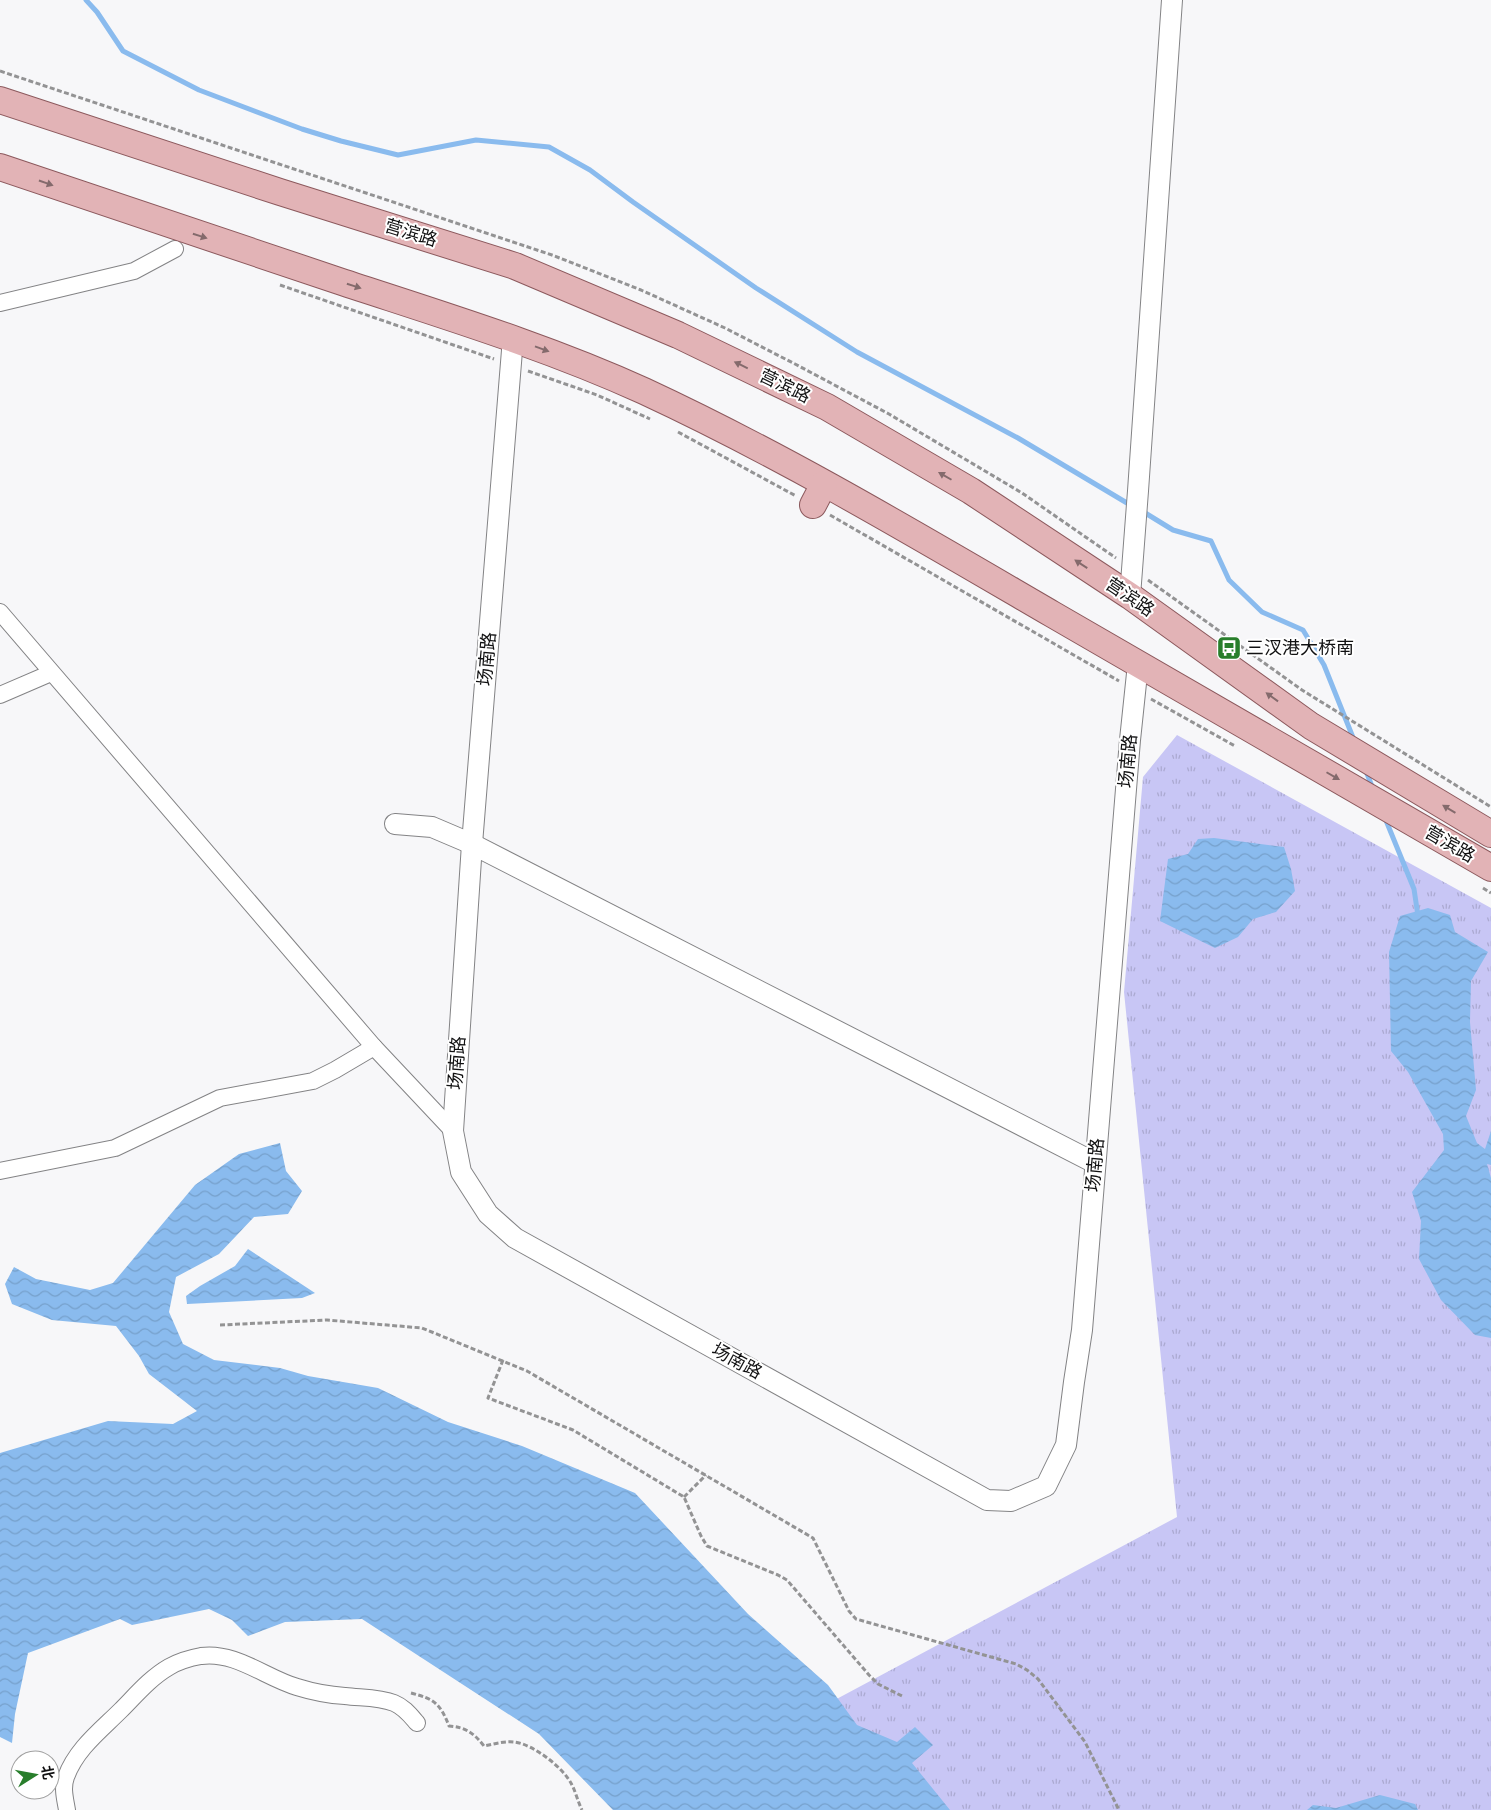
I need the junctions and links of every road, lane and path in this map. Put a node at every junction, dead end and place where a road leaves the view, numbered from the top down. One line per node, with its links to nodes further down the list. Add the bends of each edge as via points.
1 (1172, 0): 12 (street)
2 (0, 100): 12 (main road, 营滨路, one-way to 2, via 971,491 835,412 678,335 515,266)
3 (0, 167): 7 (main road, 营滨路, one-way to 7)
4 (175, 249): 6 (street, via 134,272)
5 (273, 283): 8 (path)
6 (0, 303)
7 (513, 338): 8 (street, 场南路); 11 (main road, 营滨路, one-way to 11, via 575,361 703,419)
8 (511, 365): 9 (path, via 598,395); 23 (street, 场南路)
9 (656, 422)
10 (673, 430): 11 (path, via 735,462)
11 (818, 494): 14 (main road, 营滨路); 16 (path)
12 (1130, 596): 22 (main road, 营滨路, one-way to 12, via 1311,726)
13 (0, 612): 15 (street)
14 (1138, 664): 16 (street, 场南路); 24 (main road, 营滨路, one-way to 24)
15 (51, 673): 18 (street); 25 (street)
16 (1135, 690): 19 (path); 27 (street, 场南路)
17 (1302, 690): 20 (path)
18 (0, 695)
19 (1241, 749)
20 (1491, 807)
21 (395, 824): 23 (street, via 432,827)
22 (1491, 834)
23 (472, 844): 26 (street, 场南路); 27 (street)
24 (1491, 868)
25 (374, 1047): 26 (street); 28 (street, via 313,1080 220,1098 115,1148)
26 (453, 1131): 27 (street, 场南路, via 461,1172 488,1214 515,1238 988,1500 1011,1501 1046,1486 1066,1445 1082,1330)
27 (1095, 1163)
28 (0, 1171)
29 (220, 1325): 30 (path, via 327,1320 422,1328)
30 (502, 1360): 31 (path, via 534,1375); 32 (path, via 488,1398 573,1430)
31 (706, 1475): 32 (path); 38 (path, via 814,1538 849,1611 856,1619 1016,1664 1027,1670 1038,1679 1085,1742)
32 (684, 1497): 34 (path, via 708,1546 787,1580 869,1676)
33 (407, 1692): 37 (path, via 428,1697 440,1706 449,1726 471,1732 484,1746 514,1742 537,1751 572,1783)
34 (902, 1696)
35 (417, 1723): 36 (street, via 394,1703 322,1694 220,1657 183,1660 154,1678 83,1748 63,1789)
36 (67, 1810)
37 (582, 1810)
38 (1119, 1810)

